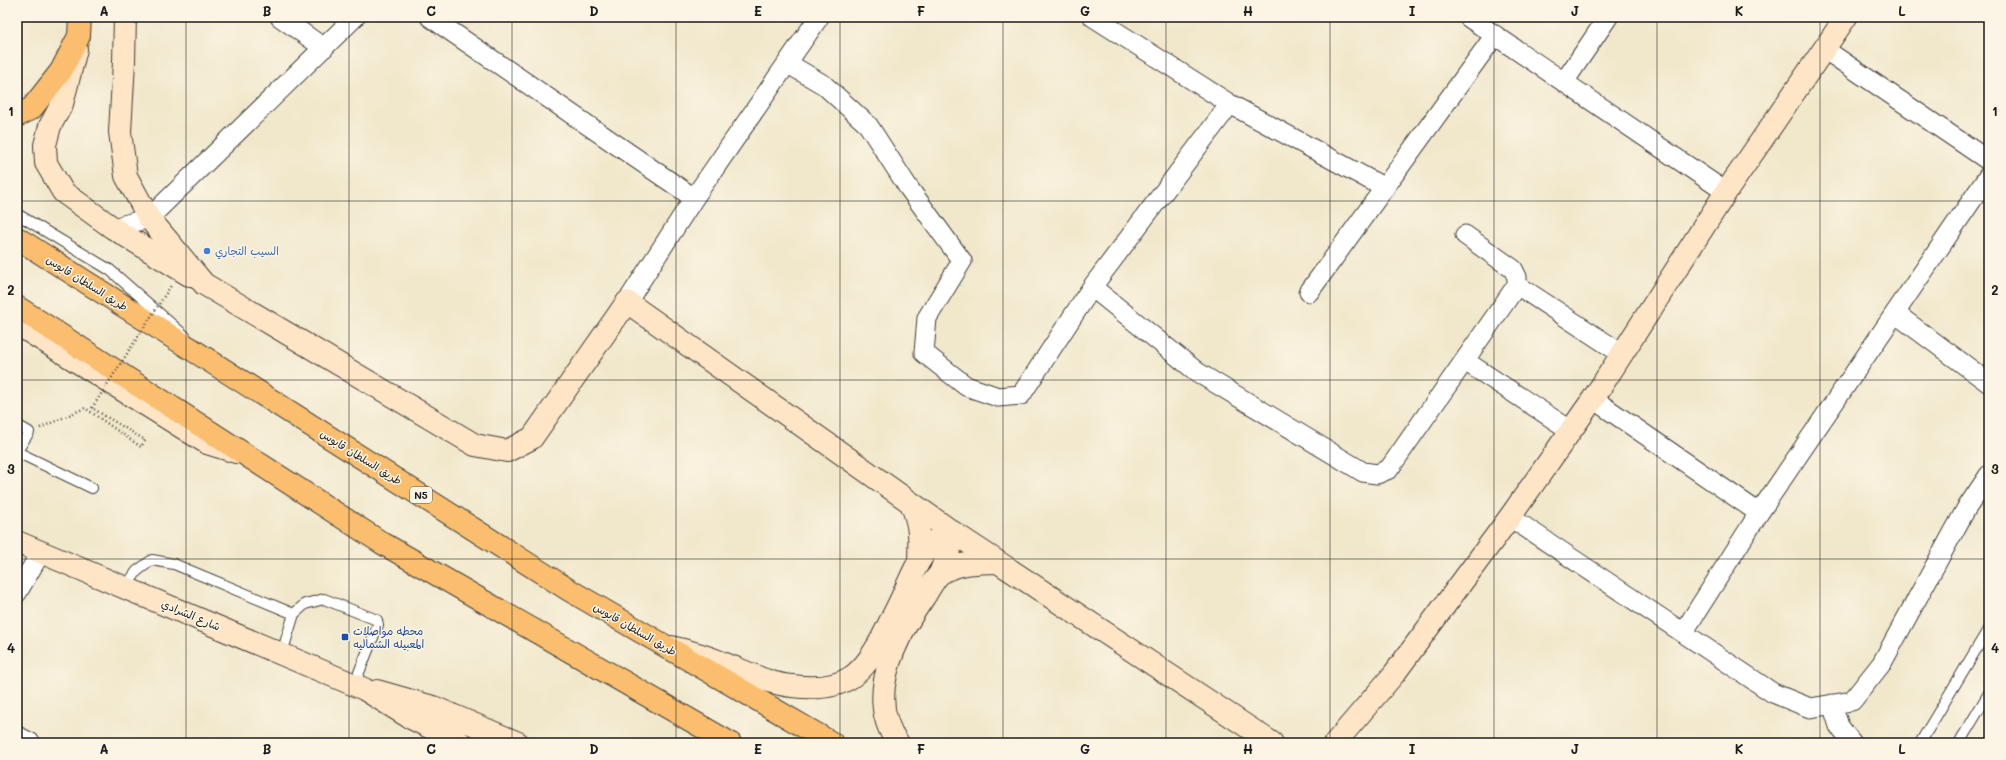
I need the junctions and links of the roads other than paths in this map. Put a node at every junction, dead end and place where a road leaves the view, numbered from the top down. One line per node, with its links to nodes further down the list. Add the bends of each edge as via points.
1 (125, 17): 24 (street, via 120,132 126,176)
2 (280, 17): 12 (street)
3 (355, 17): 12 (street)
4 (430, 17): 22 (street)
5 (819, 17): 14 (street)
6 (1093, 17): 16 (street)
7 (1468, 17): 11 (street)
8 (1608, 17): 15 (street)
9 (1839, 19): 13 (street)
10 (79, 27): 17 (highway, via 61,71 32,108); 25 (street, via 73,65 62,104 50,126 45,145 46,163 63,192)
11 (1495, 35): 15 (street); 20 (street)
12 (324, 48): 24 (street)
13 (1824, 49): 18 (street); 21 (street)
14 (787, 63): 22 (street); 30 (street, via 824,85 868,125 908,187 962,261 927,318 924,353 966,386 998,397 1021,395)
15 (1564, 82): 21 (street)
16 (1230, 104): 20 (street); 30 (street)
17 (17, 116)
18 (1989, 161)
19 (1989, 175): 34 (street)
20 (1385, 188): 31 (street)
21 (1726, 192): 36 (street)
22 (694, 198): 32 (street)
23 (17, 214): 38 (lane, via 110,270 171,321)
24 (149, 218): 25 (street); 28 (street)
25 (113, 228): 28 (street)
26 (1465, 235): 29 (street, via 1513,269)
27 (17, 238): 38 (highway, طريق السلطان قابوس / N5)
28 (204, 284): 32 (street, via 475,445 507,451 532,438)
29 (1517, 285): 36 (street); 37 (street)
30 (1092, 287): 37 (street, via 1197,372 1363,472 1377,474 1389,470)
31 (1309, 292)
32 (626, 302): 47 (street)
33 (17, 308): 44 (highway)
34 (1896, 314): 39 (street); 48 (street)
35 (17, 324): 44 (street, via 207,443)
36 (1622, 354): 40 (street)
37 (1465, 361): 42 (street)
38 (212, 362): 61 (highway, طريق السلطان قابوس / N5, via 569,590)
39 (1989, 383)
40 (1593, 399): 42 (street); 48 (street)
41 (17, 425): 43 (lane, via 29,432)
42 (1570, 430): 49 (street)
43 (17, 451): 46 (lane)
44 (244, 455): 70 (highway, via 382,544)
45 (1989, 475): 65 (street, via 1966,509 1882,663 1852,701)
46 (92, 488)
47 (911, 503): 50 (street); 53 (street, via 921,533)
48 (1759, 514): 60 (street)
49 (1510, 517): 60 (street); 74 (street, via 1394,674)
50 (951, 531): 53 (street, via 940,536); 54 (street); 55 (street, via 952,543)
51 (17, 542): 52 (street, شارع الشرادي)
52 (41, 552): 56 (street, شارع الشرادي); 57 (street)
53 (919, 560): 61 (street, via 874,654 851,678 830,686 790,686 764,679 698,653)
54 (998, 562): 55 (street, via 961,565); 73 (street)
55 (940, 573): 72 (street, via 914,611 890,657 885,676 883,695 886,716 892,736)
56 (125, 588): 58 (lane, via 137,572 152,560 174,564); 62 (street, شارع الشرادي)
57 (17, 593)
58 (294, 614): 62 (lane); 63 (lane, via 305,604 324,599 377,620 378,625)
59 (1989, 628): 76 (lane)
60 (1683, 633): 65 (street, via 1772,693 1810,708)
61 (664, 646): 71 (highway, طريق السلطان قابوس / N5)
62 (282, 653): 63 (street, شارع الشرادي)
63 (359, 687): 68 (street, شارع الشرادي, via 409,718); 69 (street, شارع الشرادي, via 416,701)
64 (1989, 693): 77 (lane)
65 (1832, 704): 75 (street, via 1839,726)
66 (17, 736): 67 (street)
67 (31, 743)
68 (461, 743)
69 (518, 743)
70 (730, 743)
71 (832, 743)
72 (898, 743)
73 (1272, 743)
74 (1335, 743)
75 (1852, 743)
76 (1920, 743)
77 (1959, 743)

